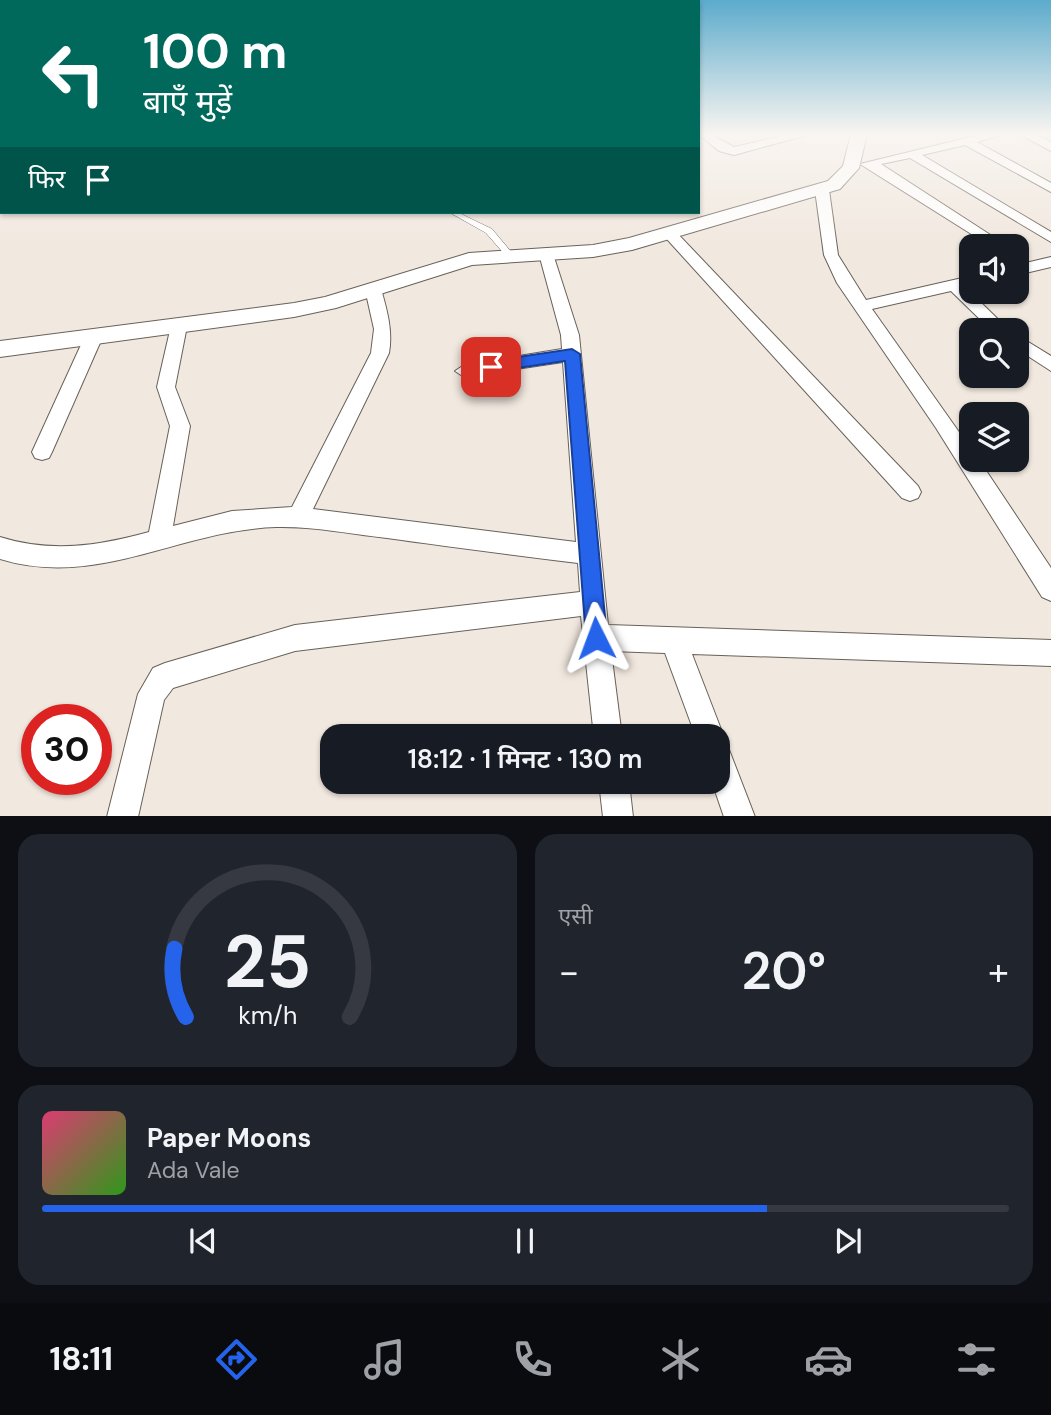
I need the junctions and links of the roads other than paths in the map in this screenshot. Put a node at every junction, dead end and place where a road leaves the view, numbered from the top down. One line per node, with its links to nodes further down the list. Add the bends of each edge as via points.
1 (852, 172): 6 (street)
2 (873, 172): 9 (street)
3 (942, 172): 10 (street)
4 (1022, 172): 5 (street)
5 (1051, 188)
6 (822, 190): 8 (street); 16 (street, via 831,255)
7 (456, 214): 11 (lane, via 489,231)
8 (670, 234): 12 (street, via 613,248); 26 (street)
9 (980, 234)
10 (1051, 238)
11 (509, 254): 12 (street); 15 (street, via 459,261)
12 (546, 254): 22 (street)
13 (959, 284): 14 (street)
14 (954, 285): 16 (street); 17 (street)
15 (373, 289): 18 (street, via 294,310); 27 (street, via 382,323 380,353)
16 (860, 307): 31 (street)
17 (988, 318)
18 (179, 326): 19 (street); 28 (street, via 166,387 167,397 181,416)
19 (94, 336): 20 (street); 25 (street)
20 (0, 349)
21 (1029, 349): 23 (street)
22 (572, 354): 24 (street); 30 (street)
23 (1051, 365)
24 (464, 371)
25 (42, 452)
26 (909, 492)
27 (298, 517): 28 (street, via 260,517); 30 (street)
28 (159, 538): 29 (street, via 90,555 46,559)
29 (0, 548)
30 (590, 554): 32 (street)
31 (1051, 589)
32 (594, 602): 33 (street); 40 (street, via 295,638 174,672 163,678 152,694)
33 (596, 638): 34 (street); 36 (street)
34 (674, 641): 35 (street); 37 (street)
35 (1051, 653)
36 (606, 724)
37 (705, 724)
38 (730, 790): 42 (street)
39 (615, 794): 41 (street)
40 (122, 816)
41 (618, 816)
42 (740, 816)

